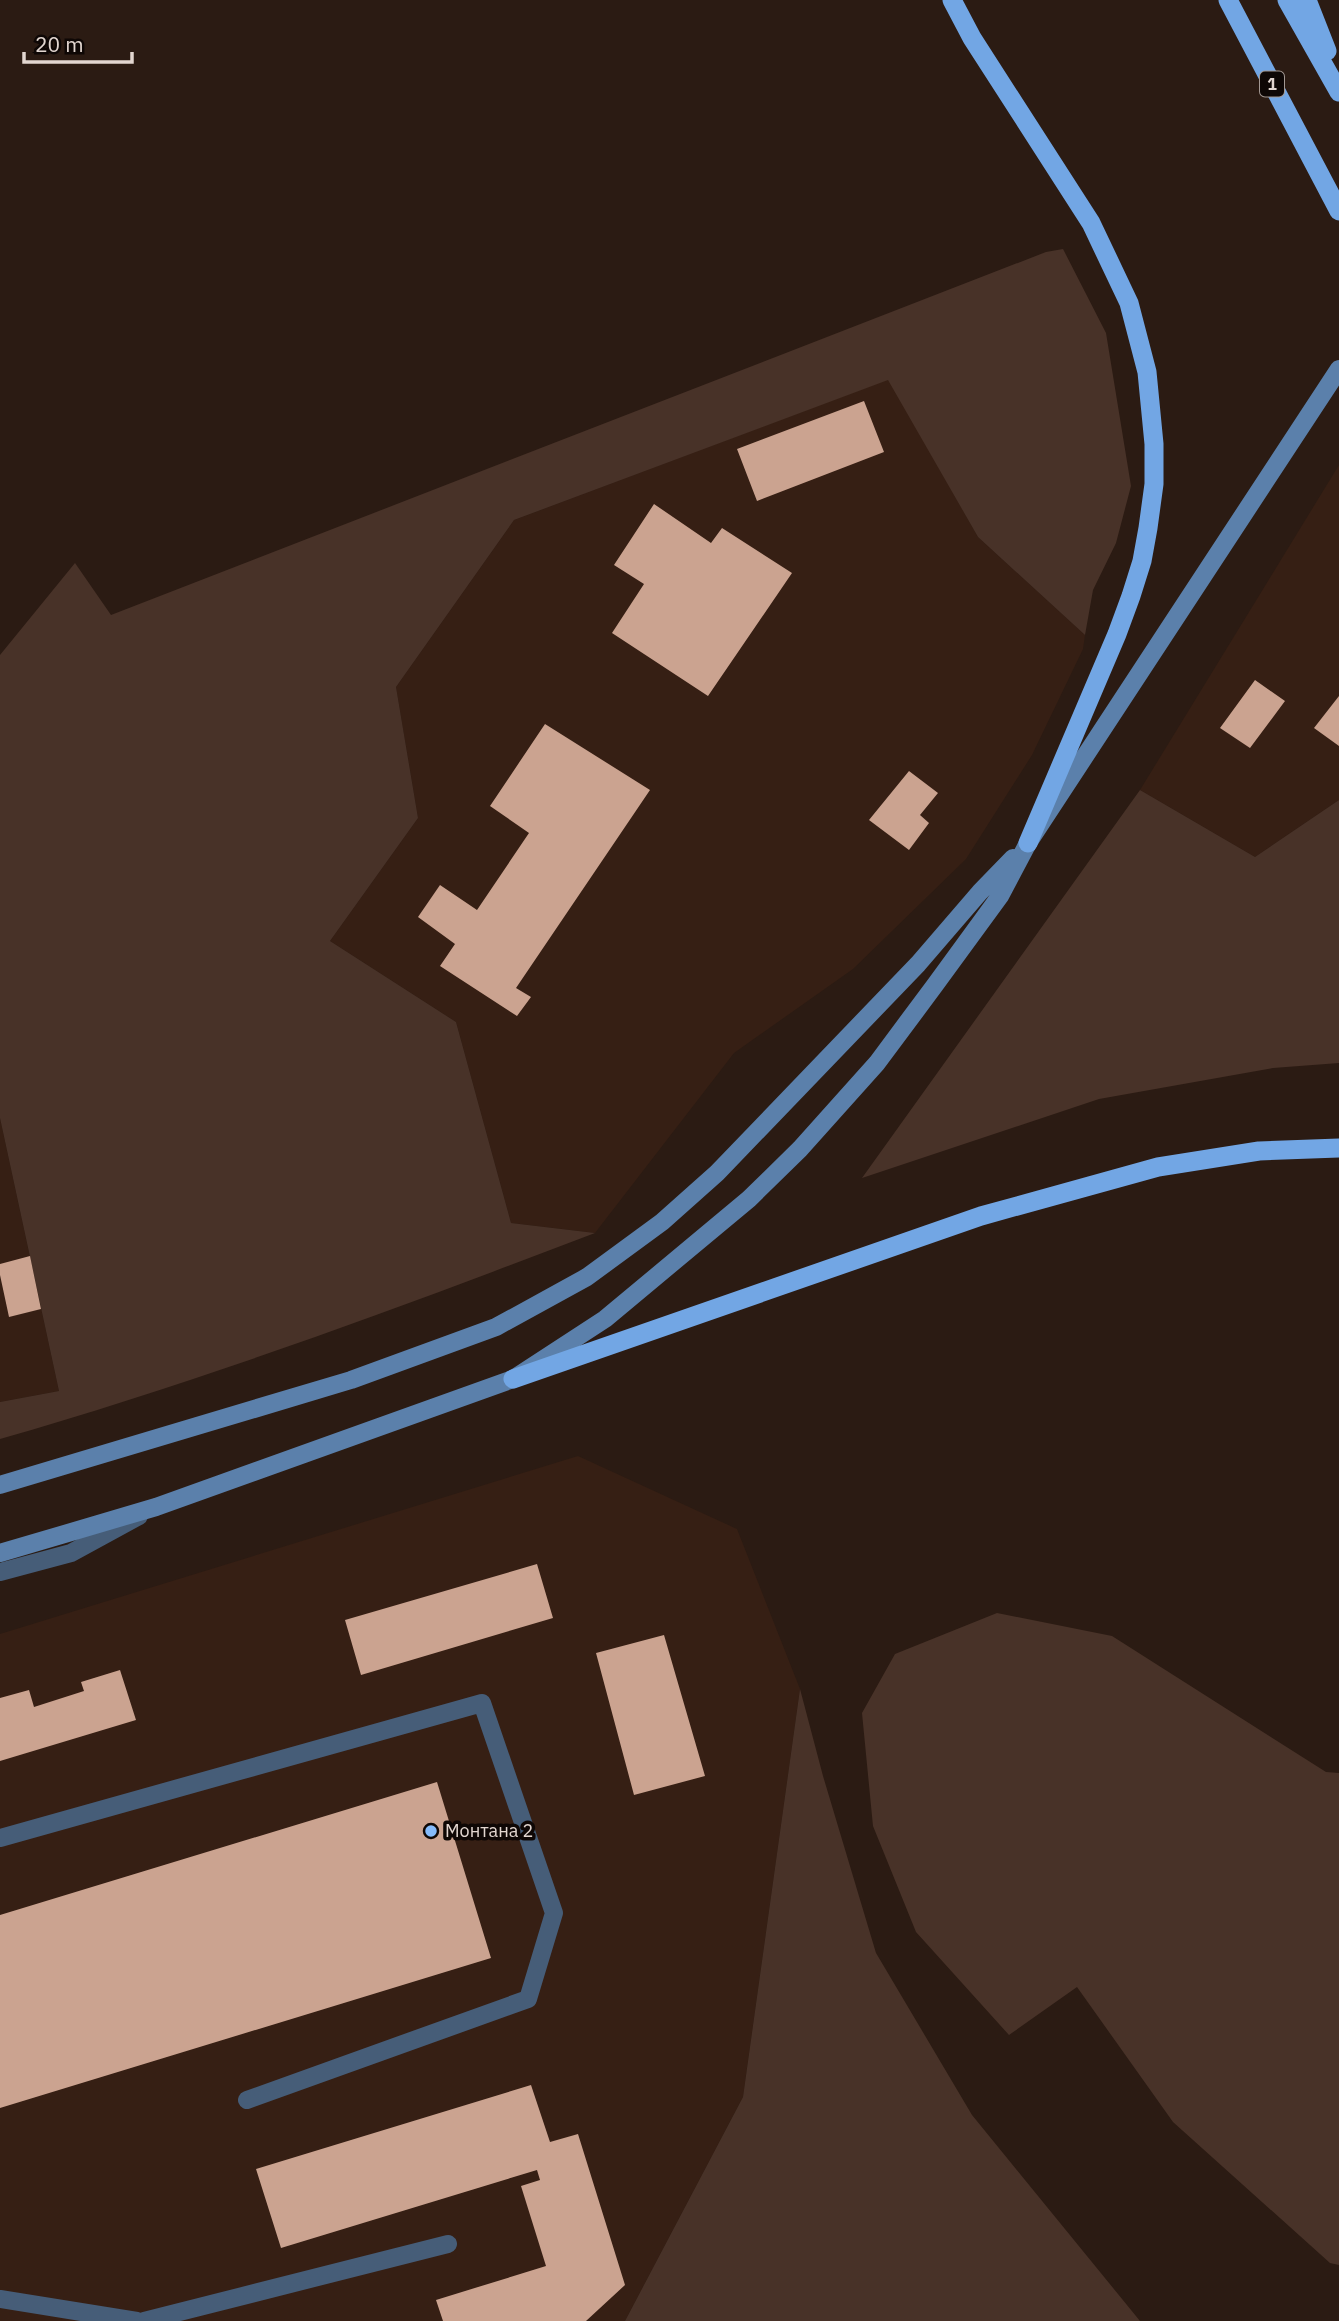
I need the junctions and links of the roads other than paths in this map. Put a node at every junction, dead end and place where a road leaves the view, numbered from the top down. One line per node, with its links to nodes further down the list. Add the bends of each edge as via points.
1 (952, 0): 9 (highway, via 1091,223 1129,303 1147,372 1154,444 1148,528 1131,596)
2 (1228, 0): 7 (highway, 1)
3 (1287, 0): 6 (highway)
4 (1307, 0): 5 (highway)
5 (1339, 81)
6 (1339, 92)
7 (1339, 211)
8 (1339, 369): 9 (main road)
9 (1028, 843): 11 (main road, via 1000,896 877,1063 800,1149 749,1199 605,1319); 12 (main road, via 718,1174 587,1277 496,1327 351,1380)
10 (1339, 1148): 11 (highway, via 1259,1151 1158,1167 981,1216)
11 (513, 1379): 13 (main road)
12 (0, 1485)
13 (156, 1507): 14 (main road); 15 (lane, via 71,1553)
14 (0, 1553)
15 (0, 1572)
16 (0, 1838): 17 (lane, via 482,1703 554,1913 528,1999)
17 (247, 2100)
18 (449, 2244): 21 (lane)
19 (0, 2299): 20 (lane)
20 (137, 2321)
21 (144, 2321)

